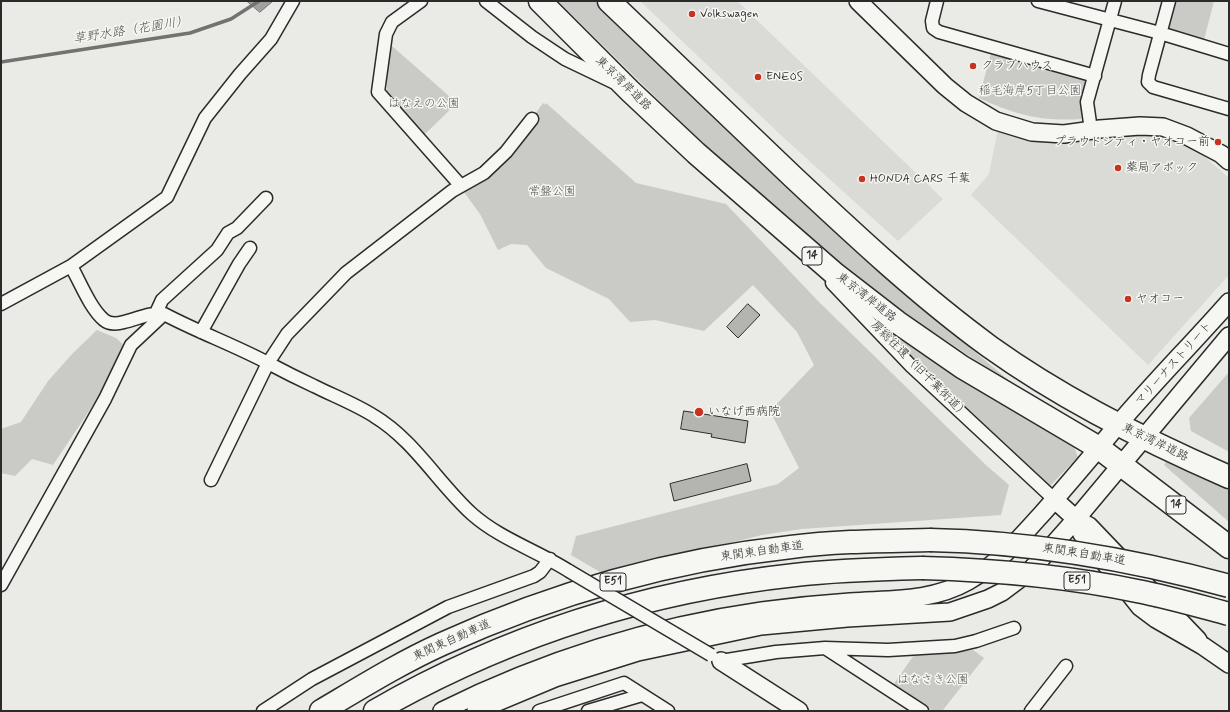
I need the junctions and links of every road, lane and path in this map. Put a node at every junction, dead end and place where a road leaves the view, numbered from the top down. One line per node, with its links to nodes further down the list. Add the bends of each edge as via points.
1 (293, 1): 24 (street, via 271,39 205,118 168,197)
2 (421, 1): 20 (street, via 392,22 386,34 378,92)
3 (486, 1): 15 (street, via 532,37 566,59)
4 (540, 1): 15 (highway, 東京湾岸道路 / 14)
5 (609, 1): 31 (highway, 東京湾岸道路, via 904,280 1011,361)
6 (859, 1): 18 (street, via 945,86 966,103 996,121 1032,132 1064,134)
7 (937, 1): 14 (street, via 932,21 933,28 939,32)
8 (1038, 1): 11 (street)
9 (1115, 1): 11 (street)
10 (1169, 1): 12 (street)
11 (1110, 21): 12 (street); 14 (street)
12 (1160, 34): 13 (street); 16 (street, via 1148,82 1153,87)
13 (1229, 54)
14 (1095, 76): 18 (street, via 1087,102)
15 (630, 91): 22 (highway, 東京湾岸道路 / 14)
16 (1229, 109)
17 (532, 119): 20 (street, via 506,152 484,173)
18 (1091, 130): 19 (street, via 1163,127 1187,136 1220,154)
19 (1229, 162)
20 (461, 186): 30 (street, via 346,272 287,334)
21 (266, 198): 27 (street, via 237,228 228,233 216,250 162,300)
22 (770, 220): 33 (highway, 東京湾岸道路 / 14, via 834,274 918,338); 37 (street, 房総往還（旧千葉街道）, via 911,366)
23 (250, 248): 28 (street)
24 (71, 266): 26 (street); 27 (street, via 104,320 113,324)
25 (1229, 302): 31 (street, マリーナストリート)
26 (1, 304)
27 (160, 314): 28 (street); 41 (street, via 131,344 104,399)
28 (201, 332): 30 (street)
29 (1229, 336): 32 (street, マリーナストリート)
30 (268, 363): 36 (street); 40 (street, via 379,419 413,448 473,515 516,542)
31 (1118, 425): 32 (highway, 東京湾岸道路); 33 (street, マリーナストリート)
32 (1143, 437): 34 (street, マリーナストリート); 35 (highway, 東京湾岸道路)
33 (1099, 448): 34 (highway, 東京湾岸道路 / 14); 37 (street, マリーナストリート)
34 (1122, 465): 38 (street, マリーナストリート); 39 (highway, 東京湾岸道路 / 14)
35 (1229, 478)
36 (211, 480)
37 (1055, 500): 38 (street); 54 (street, マリーナストリート, via 1002,557 967,582 943,592 917,598 806,605 759,611 670,628 629,638 548,664)
38 (1076, 520): 47 (street, via 1089,526 1184,623 1203,646); 55 (street, マリーナストリート, via 1030,571 988,599 962,609 938,614 781,624 708,637 597,664 524,689)
39 (1229, 547)
40 (550, 559): 46 (street, bridge); 51 (street, via 534,576 448,607 312,679)
41 (1, 585)
42 (1229, 586): 52 (highway, 東関東自動車道 / E51, bridge, via 1090,555 1025,546 930,540 791,547 690,563 538,605 441,645 394,668)
43 (1229, 614): 53 (highway, E51, bridge, via 1138,591 1015,573 922,568 794,575 647,602 598,615 503,648 453,669)
44 (1014, 628): 45 (street, via 976,641 933,649)
45 (825, 648): 46 (street); 59 (street)
46 (716, 658): 58 (street)
47 (1229, 664)
48 (1066, 666): 60 (street)
49 (642, 695): 50 (street, via 624,683); 56 (street); 57 (street)
50 (546, 710)
51 (263, 711)
52 (321, 711)
53 (375, 711)
54 (442, 711)
55 (476, 711)
56 (588, 711)
57 (668, 711)
58 (799, 711)
59 (922, 711)
60 (1031, 711)

